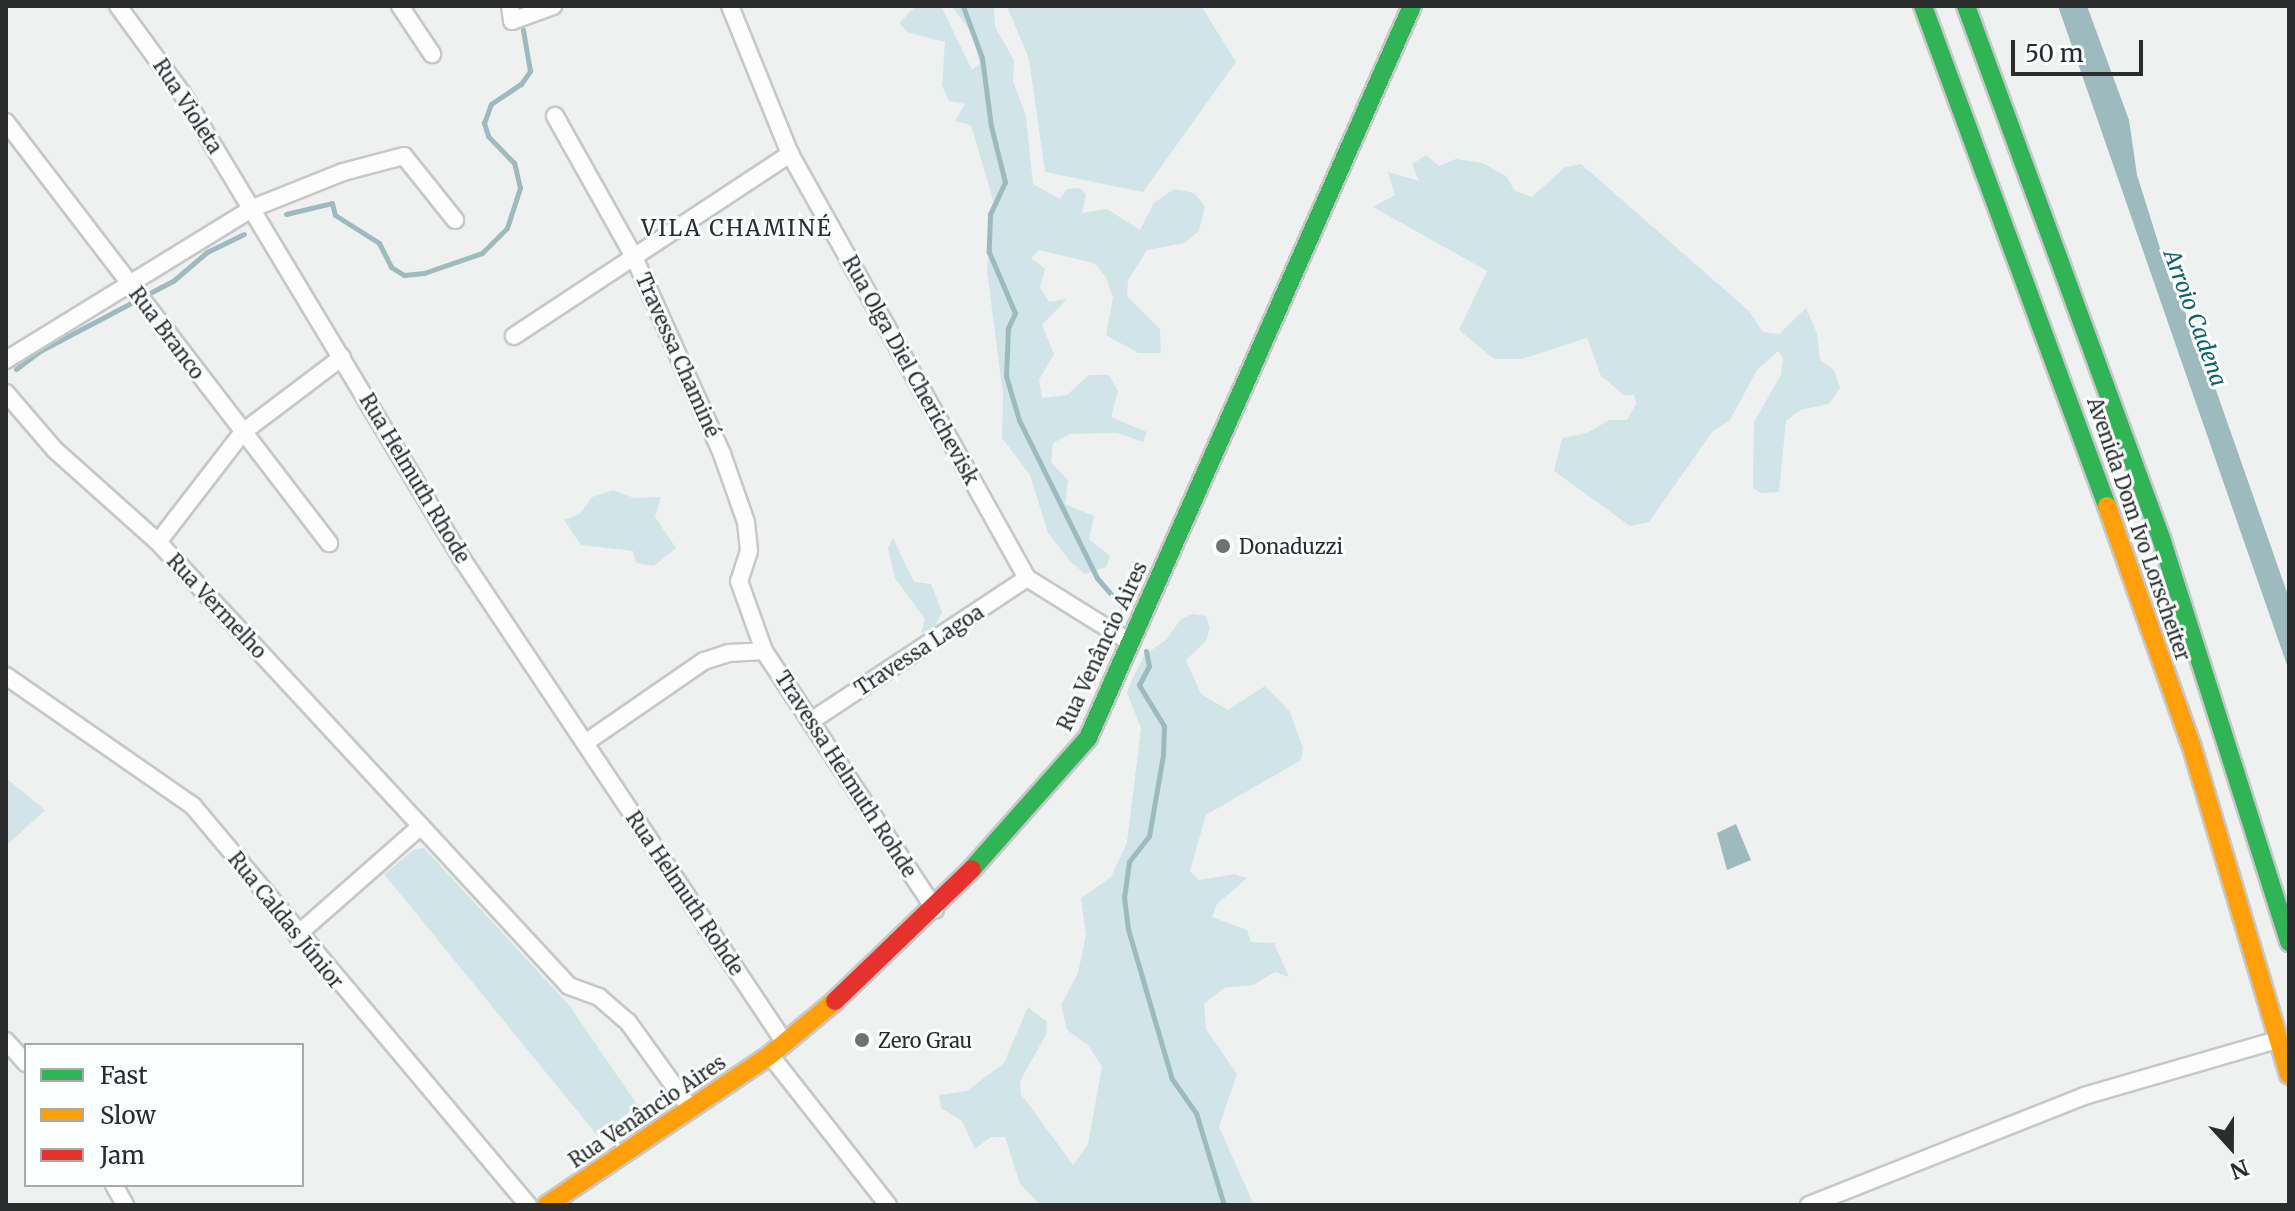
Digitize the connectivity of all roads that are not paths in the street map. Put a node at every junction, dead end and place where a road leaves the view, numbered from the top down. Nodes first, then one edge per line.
1 (118, 6) edge
2 (400, 6) edge
3 (553, 6) edge
4 (730, 6) edge
5 (1412, 6) edge
6 (1923, 6) edge
7 (1966, 6) edge
8 (511, 13) edge
9 (432, 54) dead end
10 (555, 116) dead end
11 (6, 122) edge
12 (790, 154) junction
13 (253, 208) junction
14 (455, 220) dead end
15 (634, 257) junction
16 (130, 284) junction
17 (514, 336) dead end
18 (342, 357) junction
19 (6, 360) edge
20 (6, 393) edge
21 (243, 432) junction
22 (158, 542) junction
23 (329, 543) dead end
24 (1027, 578) junction
25 (1130, 642) junction
26 (764, 651) junction
27 (6, 676) edge
28 (811, 721) junction
29 (585, 743) junction
30 (421, 826) junction
31 (935, 909) junction
32 (297, 935) junction
33 (2289, 942) edge
34 (2280, 1039) junction
35 (6, 1041) edge
36 (785, 1043) junction
37 (770, 1055) junction
38 (24, 1061) edge
39 (2289, 1075) edge
40 (690, 1108) junction
41 (115, 1187) edge
42 (1848, 1198) edge
43 (125, 1205) edge
44 (528, 1205) edge
45 (547, 1205) edge
46 (888, 1205) edge
47 (1809, 1205) edge

1 - 13 street, Rua Violeta
2 - 9 street
3 - 8 street
4 - 12 street, Rua Olga Diel Cherichevisk
5 - 25 main road, Rua Venâncio Aires
6 - 34 main road, Avenida Dom Ivo Lorscheiter
7 - 33 main road, Avenida Dom Ivo Lorscheiter
10 - 15 street, Travessa Chaminé
11 - 16 street, Rua Branco
12 - 15 street, Travessa Chaminé
12 - 24 street, Rua Olga Diel Cherichevisk
13 - 14 street
13 - 16 street
13 - 18 street, Rua Helmuth Rhode
15 - 17 street, Travessa Chaminé
15 - 26 street, Travessa Chaminé
16 - 19 street
16 - 21 street, Rua Branco
18 - 21 street
18 - 29 street, Rua Helmuth Rhode
20 - 22 street, Rua Vermelho
21 - 22 street
21 - 23 street, Rua Branco
22 - 30 street, Rua Vermelho
24 - 25 street, Rua Olga Diel Cherichevisk
24 - 28 street, Travessa Lagoa
25 - 31 main road, Rua Venâncio Aires
26 - 28 street, Travessa Helmuth Rohde
26 - 29 street, Travessa Helmuth Rohde
27 - 32 street, Rua Caldas Júnior
28 - 31 street, Travessa Helmuth Rohde
29 - 36 street, Rua Helmuth Rohde
30 - 32 street
30 - 40 street, Rua Vermelho
31 - 36 main road, Rua Venâncio Aires
32 - 44 street, Rua Caldas Júnior
34 - 39 main road, Avenida Dom Ivo Lorscheiter
34 - 42 street
35 - 38 street
36 - 37 main road, Rua Venâncio Aires
37 - 40 main road, Rua Venâncio Aires
37 - 46 street
40 - 45 main road, Rua Venâncio Aires
41 - 43 street
42 - 47 street

